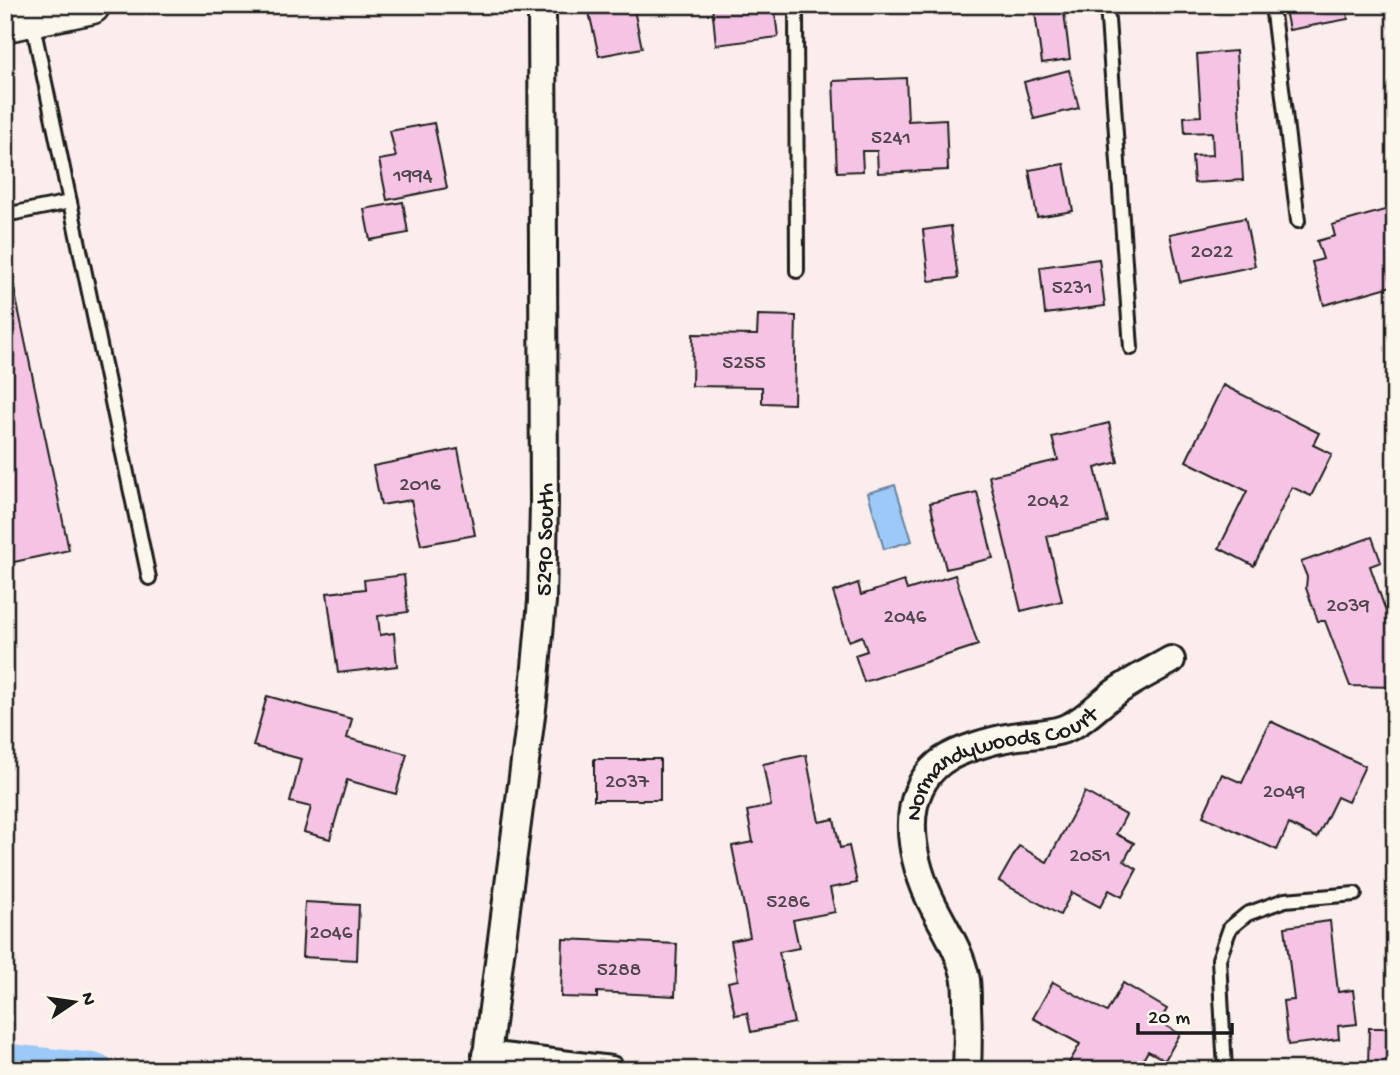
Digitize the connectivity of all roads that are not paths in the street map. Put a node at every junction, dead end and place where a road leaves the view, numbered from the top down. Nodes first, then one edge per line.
1 (91, 5) edge
2 (542, 5) edge
3 (796, 5) edge
4 (1107, 5) edge
5 (1272, 5) edge
6 (18, 20) edge
7 (70, 201) junction
8 (5, 215) edge
9 (1298, 221) dead end
10 (797, 271) dead end
11 (1131, 348) dead end
12 (149, 578) dead end
13 (1171, 660) dead end
14 (1355, 894) dead end
15 (485, 1062) edge
16 (611, 1070) edge
17 (967, 1070) edge
18 (1225, 1070) edge

1 - 6 main road
2 - 15 street, 5290 South
3 - 10 lane
4 - 11 lane
5 - 9 lane
6 - 7 lane
7 - 8 lane
7 - 12 lane
13 - 17 street, Normandywoods Court
14 - 18 lane
15 - 16 street

